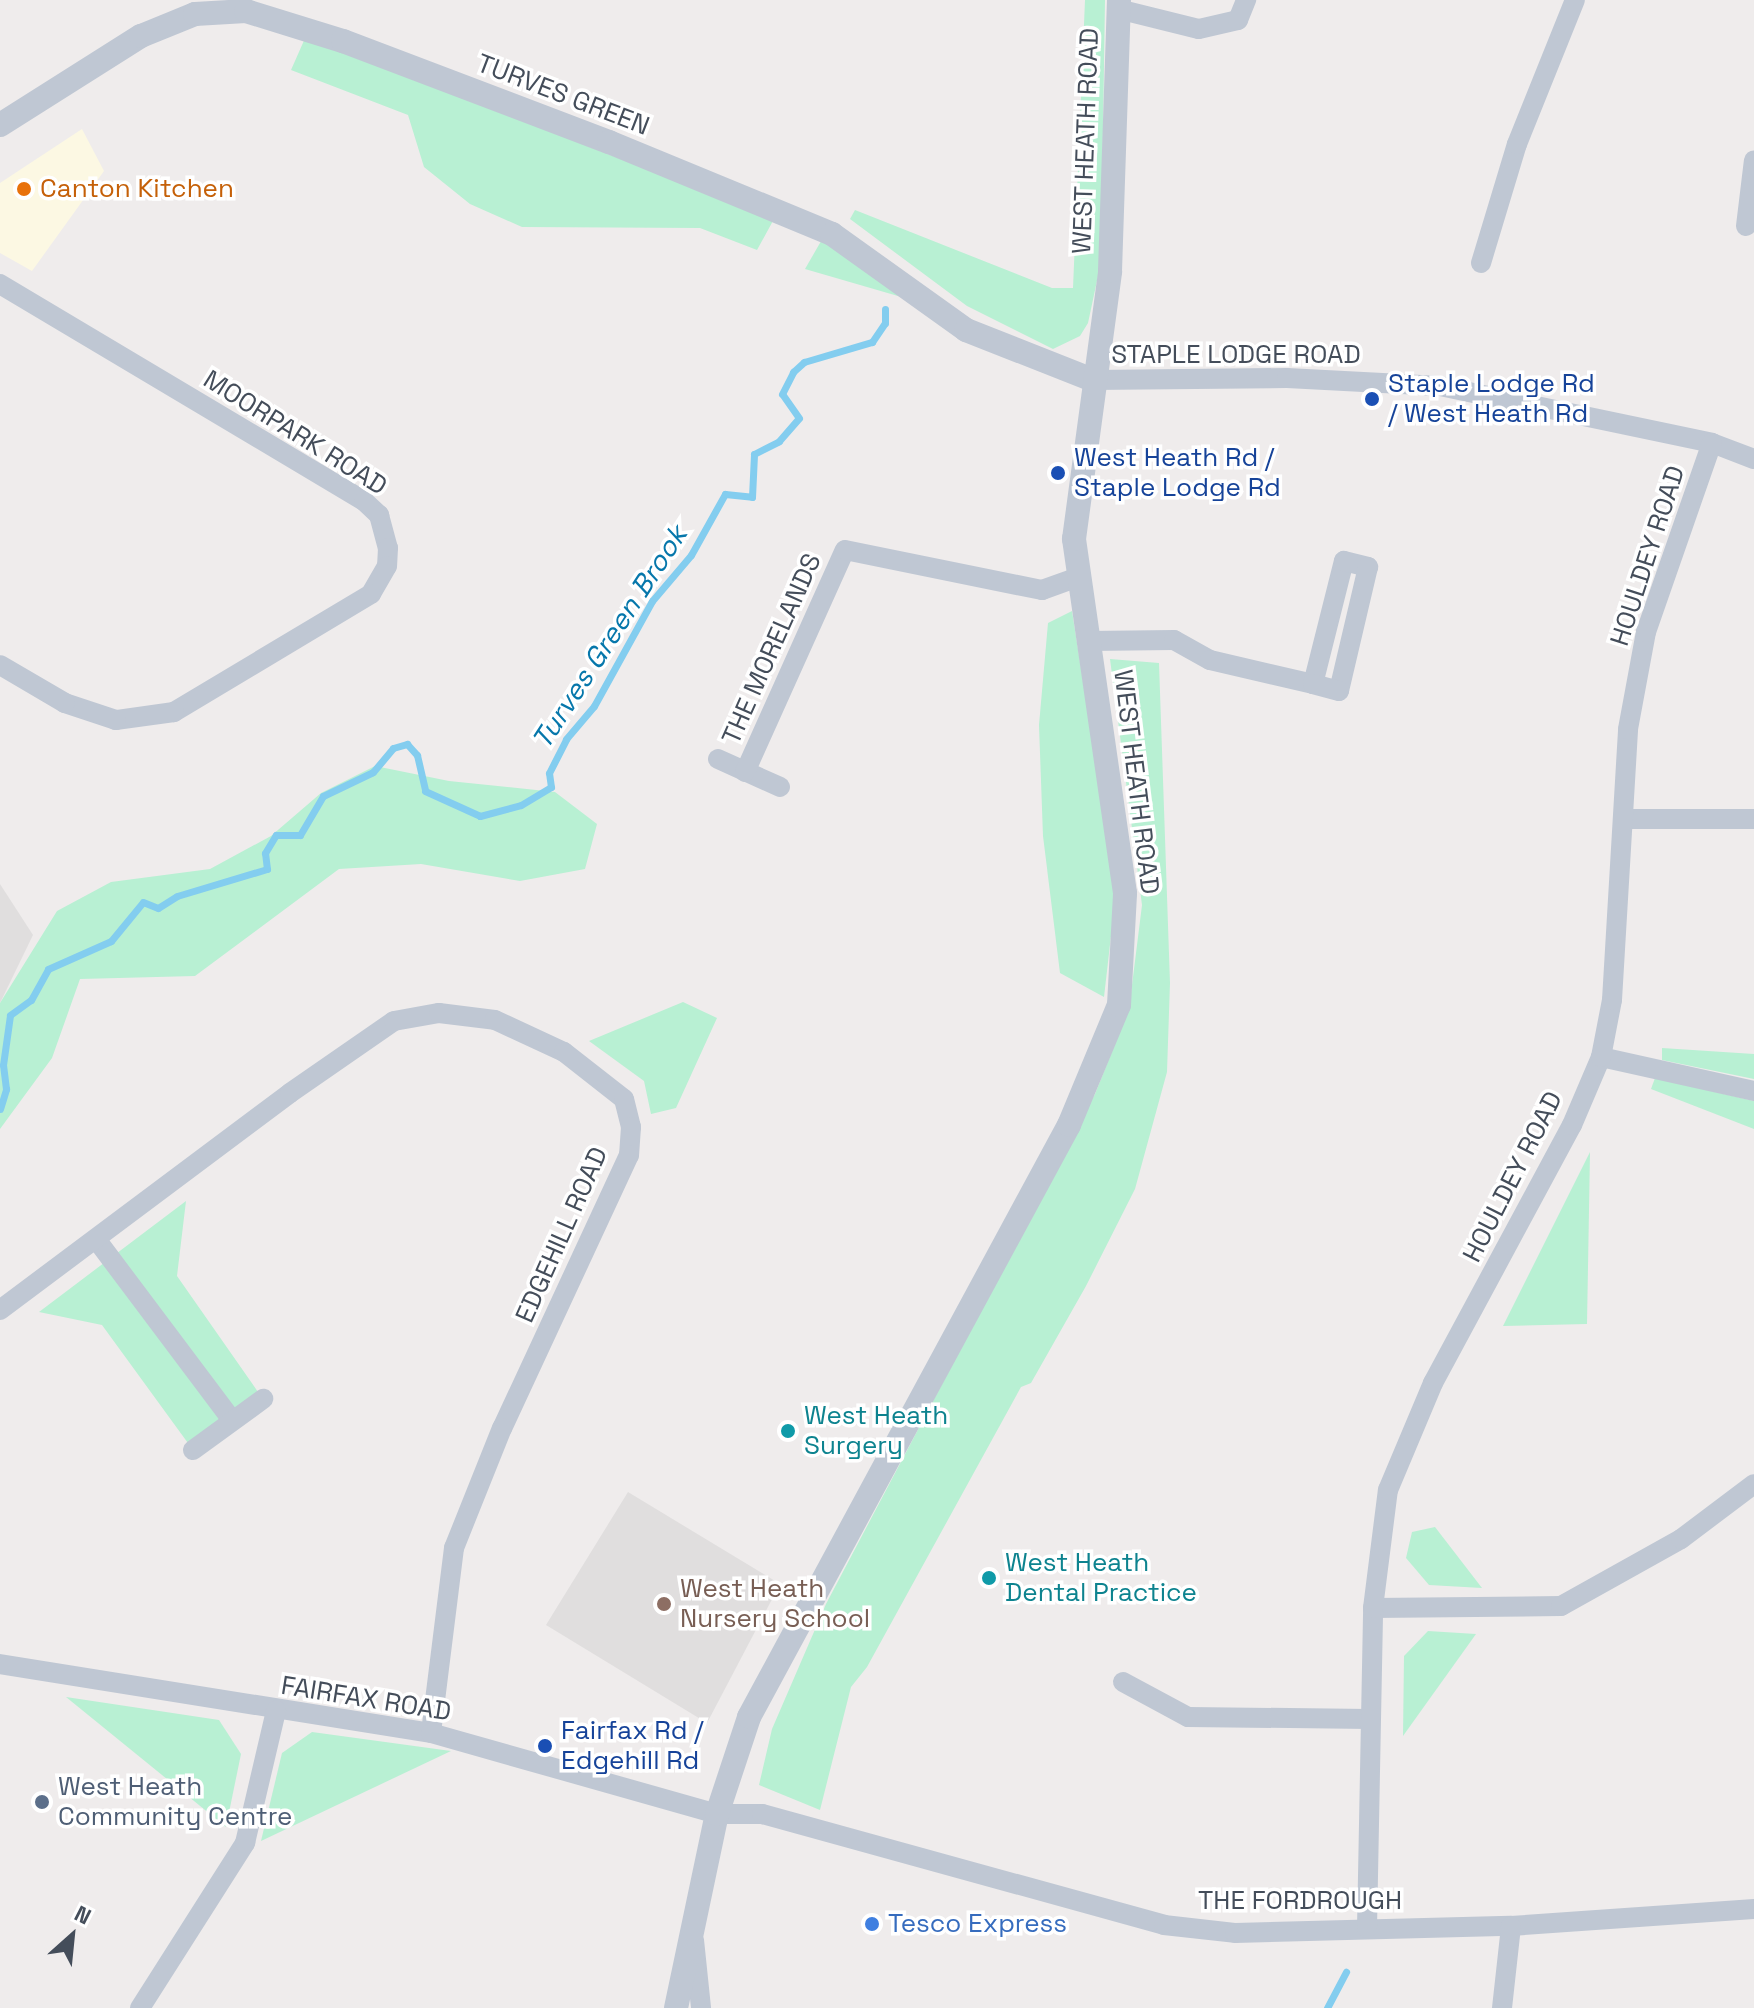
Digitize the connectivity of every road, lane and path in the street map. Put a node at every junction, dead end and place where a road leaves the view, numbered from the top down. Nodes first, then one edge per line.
1 (1246, 0) edge
2 (1575, 0) edge
3 (1118, 5) edge
4 (196, 7) edge
5 (0, 125) edge
6 (1754, 160) edge
7 (1754, 190) edge
8 (1746, 226) dead end
9 (1481, 263) dead end
10 (0, 284) edge
11 (1093, 380) junction
12 (1712, 443) junction
13 (1754, 459) edge
14 (1081, 576) junction
15 (1089, 641) junction
16 (0, 665) edge
17 (1313, 684) junction
18 (718, 759) dead end
19 (745, 772) junction
20 (780, 787) dead end
21 (1625, 819) junction
22 (1754, 819) edge
23 (1601, 1057) junction
24 (1754, 1091) edge
25 (96, 1239) junction
26 (0, 1310) edge
27 (263, 1399) dead end
28 (232, 1420) junction
29 (193, 1450) dead end
30 (1754, 1484) edge
31 (1373, 1608) junction
32 (0, 1664) edge
33 (1123, 1682) dead end
34 (276, 1711) junction
35 (1369, 1719) junction
36 (431, 1733) junction
37 (717, 1814) junction
38 (1754, 1909) edge
39 (1511, 1926) junction
40 (1367, 1928) junction
41 (694, 1940) junction
42 (140, 2008) edge
43 (676, 2008) edge
44 (701, 2008) edge
45 (1502, 2008) edge

1 - 3 street
2 - 9 street
3 - 11 street, WEST HEATH ROAD
4 - 5 street, TURVES GREEN
4 - 11 street, TURVES GREEN
6 - 7 street
7 - 8 street
10 - 16 street, MOORPARK ROAD
11 - 12 street, STAPLE LODGE ROAD
11 - 14 street, WEST HEATH ROAD
12 - 13 street, STAPLE LODGE ROAD
12 - 21 street, HOULDEY ROAD
14 - 15 street, WEST HEATH ROAD
14 - 19 street, THE MORELANDS
15 - 17 street
15 - 37 street, WEST HEATH ROAD
17 - 17 street
18 - 19 street, THE MORELANDS
19 - 20 street, THE MORELANDS
21 - 22 street
21 - 23 street, HOULDEY ROAD
23 - 24 street
23 - 31 street, HOULDEY ROAD
25 - 26 street, EDGEHILL ROAD
25 - 28 street
25 - 36 street, EDGEHILL ROAD
27 - 28 street
28 - 29 street
30 - 31 street
31 - 35 street, HOULDEY ROAD
32 - 34 street, FAIRFAX ROAD
33 - 35 street
34 - 36 street, FAIRFAX ROAD
34 - 42 street
35 - 40 street, HOULDEY ROAD
36 - 37 street, FAIRFAX ROAD
37 - 40 street, THE FORDROUGH
37 - 41 street, WEST HEATH ROAD
38 - 39 street, THE FORDROUGH
39 - 40 street, THE FORDROUGH
39 - 45 street
41 - 43 street, WEST HEATH ROAD
41 - 44 street

